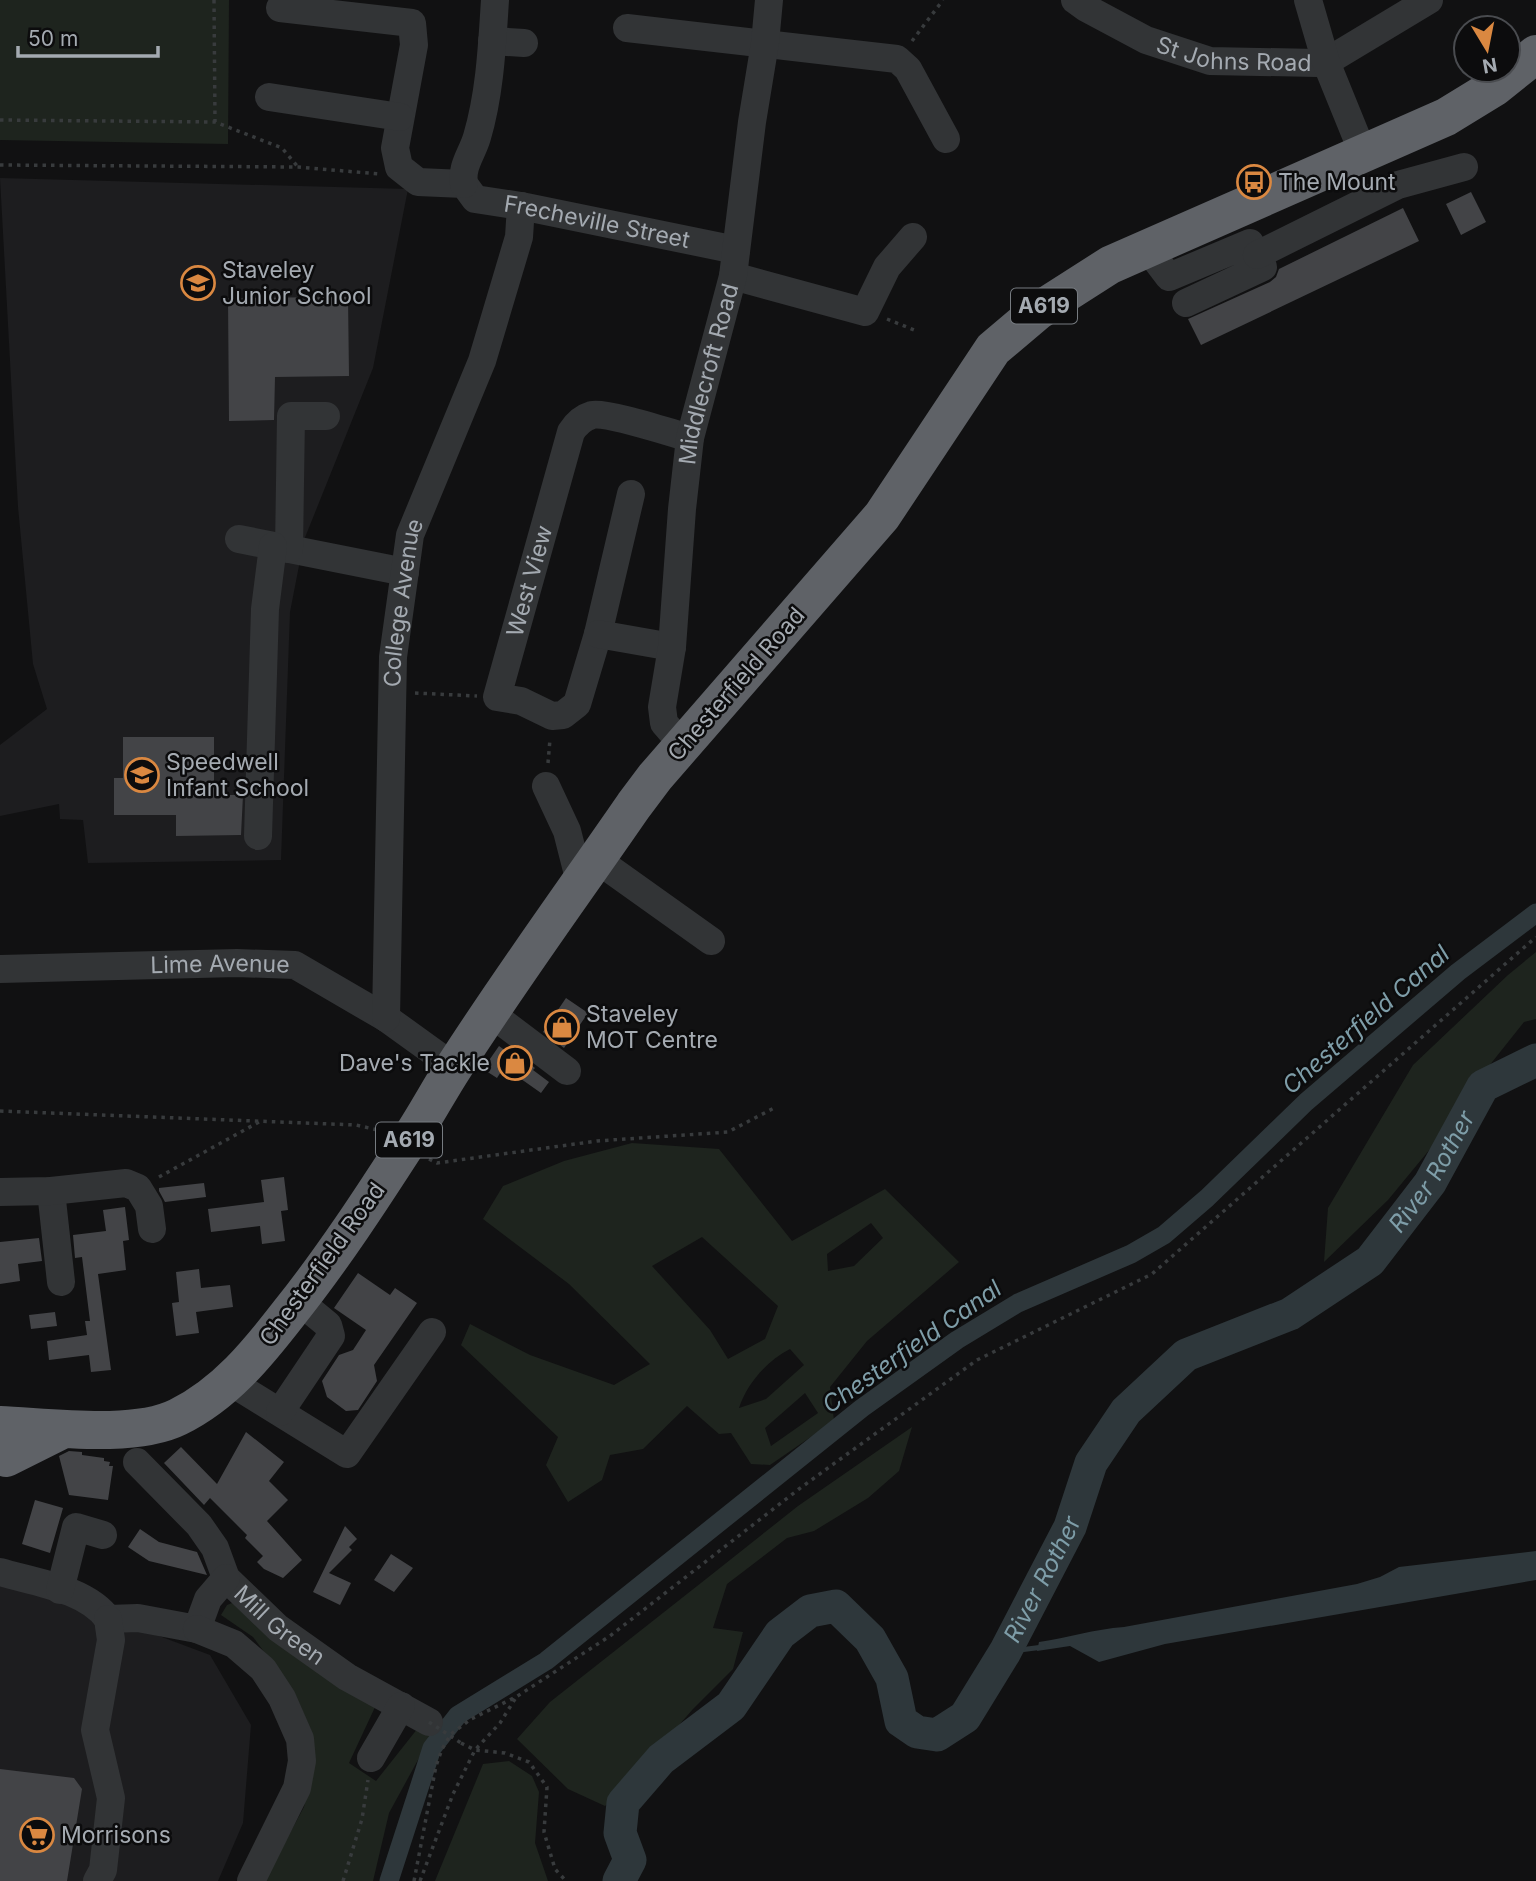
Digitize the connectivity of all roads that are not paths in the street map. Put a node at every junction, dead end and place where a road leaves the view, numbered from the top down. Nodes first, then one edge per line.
1 (769, 0) edge
2 (1076, 0) edge
3 (1308, 0) edge
4 (1430, 0) edge
5 (495, 2) edge
6 (280, 8) dead end
7 (413, 12) edge
8 (627, 27) dead end
9 (492, 41) junction
10 (524, 43) dead end
11 (765, 43) junction
12 (1536, 54) edge
13 (1326, 62) junction
14 (269, 97) dead end
15 (400, 117) junction
16 (946, 139) dead end
17 (1363, 153) junction
18 (1464, 167) dead end
19 (464, 184) junction
20 (521, 206) junction
21 (913, 237) dead end
22 (1147, 248) junction
23 (1256, 255) junction
24 (734, 263) junction
25 (1186, 303) dead end
26 (326, 416) dead end
27 (690, 438) junction
28 (631, 494) dead end
29 (239, 539) dead end
30 (281, 547) junction
31 (405, 572) junction
32 (598, 634) junction
33 (672, 647) junction
34 (683, 745) junction
35 (546, 786) road end
36 (258, 836) dead end
37 (588, 871) junction
38 (711, 941) dead end
39 (0, 968) edge
40 (493, 1015) dead end
41 (386, 1018) junction
42 (454, 1067) junction
43 (567, 1070) dead end
44 (51, 1191) junction
45 (0, 1192) edge
46 (152, 1228) dead end
47 (61, 1282) dead end
48 (299, 1301) junction
49 (432, 1332) dead end
50 (229, 1381) junction
51 (280, 1412) junction
52 (1, 1443) edge
53 (137, 1462) dead end
54 (103, 1535) dead end
55 (0, 1572) edge
56 (226, 1578) junction
57 (60, 1590) junction
58 (108, 1619) junction
59 (197, 1629) junction
60 (401, 1706) junction
61 (429, 1722) road end
62 (371, 1758) road end
63 (97, 1881) edge
64 (251, 1881) edge

1 - 11 street, Middlecroft Road
2 - 13 street, St Johns Road
3 - 13 street
4 - 13 street, St Johns Road
5 - 9 street
6 - 7 street
7 - 15 street
8 - 11 street
9 - 10 street
9 - 19 street
11 - 16 street
11 - 24 street, Middlecroft Road
12 - 17 highway, Chesterfield Road / A619
13 - 17 street
14 - 15 street
15 - 19 street
17 - 22 highway, Chesterfield Road / A619
18 - 23 street
19 - 20 street, Frecheville Street
20 - 24 street, Frecheville Street
20 - 31 street, College Avenue
21 - 24 street, Frecheville Street
22 - 23 street
22 - 34 highway, Chesterfield Road / A619
23 - 25 street
24 - 27 street, Middlecroft Road
26 - 30 street
27 - 32 street, West View
27 - 33 street, Middlecroft Road
28 - 32 street
29 - 30 street
30 - 31 street
30 - 36 street
31 - 41 street, College Avenue
32 - 33 street
33 - 34 street, Middlecroft Road
34 - 37 highway, Chesterfield Road / A619
35 - 37 street
37 - 38 street
37 - 42 highway, Chesterfield Road / A619
39 - 41 street, Lime Avenue
40 - 43 street
41 - 42 street, Lime Avenue
42 - 48 highway, Chesterfield Road / A619
44 - 45 street
44 - 46 street
44 - 47 street
48 - 50 highway, Chesterfield Road / A619
48 - 51 street
49 - 51 street
50 - 51 street
50 - 52 highway, Chesterfield Road / A619
53 - 56 street, Mill Green
54 - 57 street
55 - 57 street
56 - 59 street
56 - 60 street, Mill Green
57 - 58 street
58 - 59 street
58 - 63 street
59 - 64 street
60 - 61 street, Mill Green
60 - 62 street

